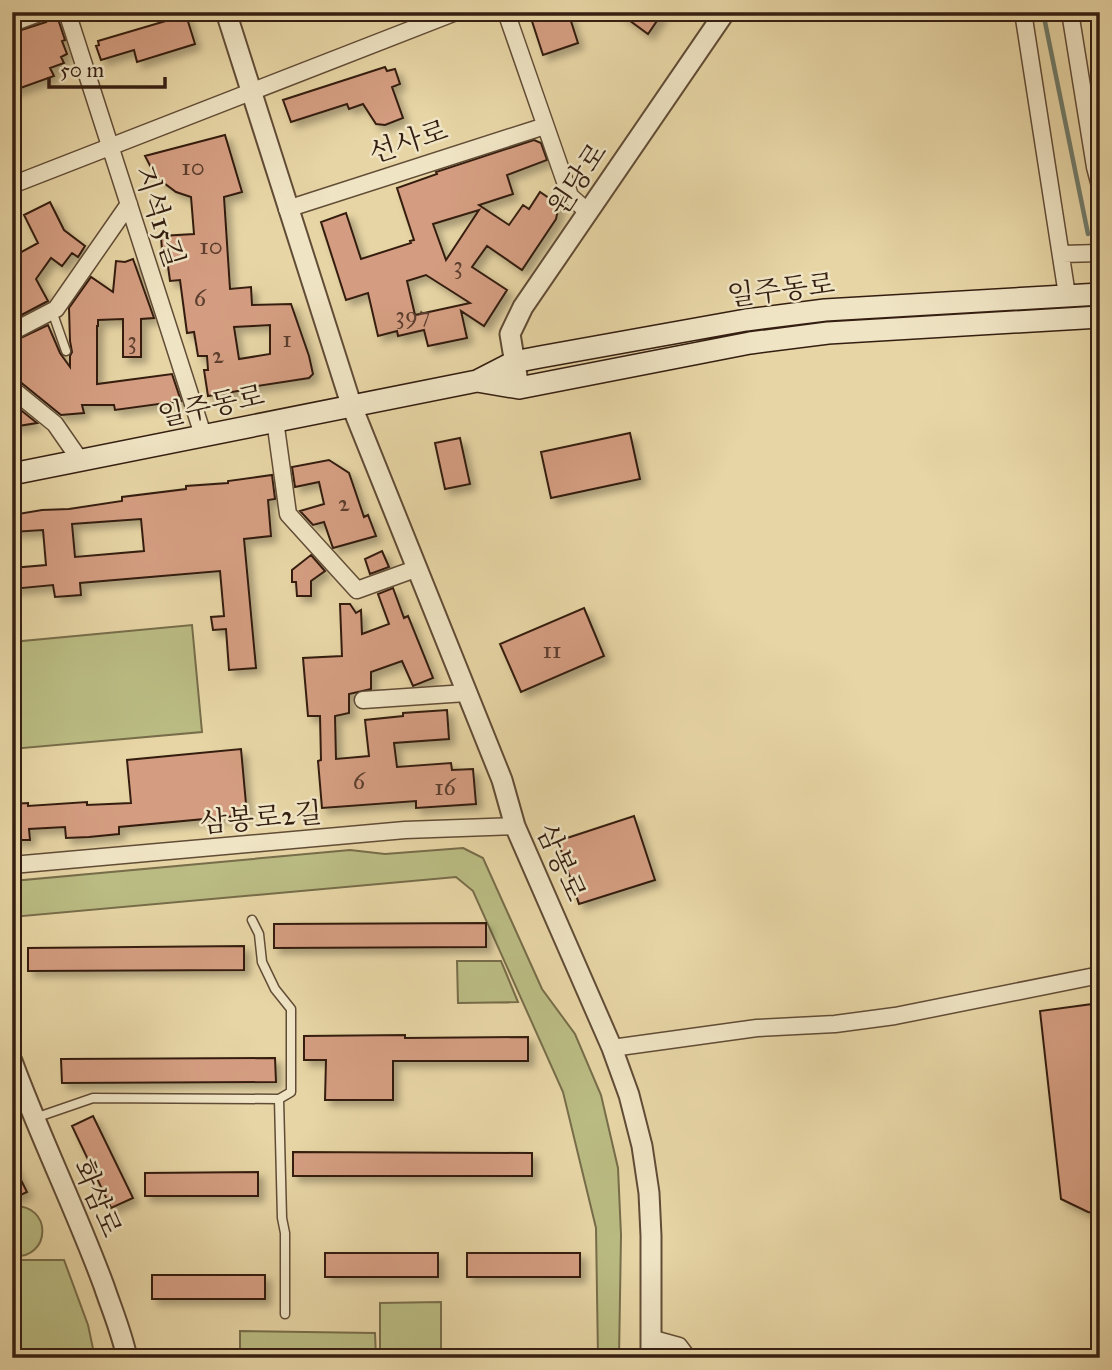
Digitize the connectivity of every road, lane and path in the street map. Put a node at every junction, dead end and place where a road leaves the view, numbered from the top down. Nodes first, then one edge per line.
1 (42, 12) edge
2 (68, 12) edge
3 (226, 12) edge
4 (456, 12) edge
5 (506, 12) edge
6 (725, 12) edge
7 (1023, 12) edge
8 (1070, 12) edge
9 (12, 23) edge
10 (250, 93) junction
11 (545, 126) junction
12 (111, 148) junction
13 (12, 185) edge
14 (1100, 186) edge
15 (129, 204) junction
16 (287, 209) junction
17 (588, 212) junction
18 (1100, 253) edge
19 (1062, 254) junction
20 (1100, 294) edge
21 (1067, 295) junction
22 (52, 311) junction
23 (1100, 317) edge
24 (12, 332) edge
25 (66, 351) dead end
26 (514, 362) junction
27 (477, 380) junction
28 (519, 388) junction
29 (12, 389) edge
30 (351, 404) junction
31 (275, 420) junction
32 (203, 435) junction
33 (80, 460) junction
34 (12, 474) edge
35 (418, 568) junction
36 (466, 692) junction
37 (363, 700) dead end
38 (515, 826) junction
39 (12, 865) edge
40 (252, 920) dead end
41 (1100, 975) edge
42 (612, 1048) junction
43 (12, 1061) edge
44 (279, 1099) junction
45 (25, 1108) edge
46 (285, 1314) dead end
47 (650, 1348) edge
48 (127, 1358) edge
49 (688, 1358) edge

1 - 9 street
2 - 12 street, 지석15길
3 - 10 street
4 - 10 street
5 - 11 street
6 - 17 street, 원당로
7 - 19 street
8 - 14 street
10 - 12 street
10 - 16 street
11 - 16 street, 선사로
11 - 17 street
12 - 13 street
12 - 15 street, 지석15길
15 - 22 street
15 - 32 street, 지석15길
16 - 30 street
17 - 26 street, 원당로
18 - 19 street
19 - 21 street
20 - 21 main road, 일주동로
21 - 26 main road, 일주동로
22 - 24 street
22 - 25 lane
23 - 28 main road, 일주동로
26 - 27 main road, 일주동로
26 - 28 street, 원당로
27 - 28 main road, 일주동로
27 - 30 main road, 일주동로
29 - 33 street
30 - 31 main road, 일주동로
30 - 35 street, 삼봉로
31 - 32 main road, 일주동로
31 - 35 street
32 - 33 main road, 일주동로
33 - 34 main road, 일주동로
35 - 36 street, 삼봉로
36 - 37 street
36 - 38 street, 삼봉로
38 - 39 street, 삼봉로2길
38 - 42 street, 삼봉로
40 - 44 lane
41 - 42 street
42 - 47 street, 삼봉로
43 - 45 street, 화삼로
44 - 45 lane
44 - 46 lane
45 - 48 street, 화삼로
47 - 49 street

